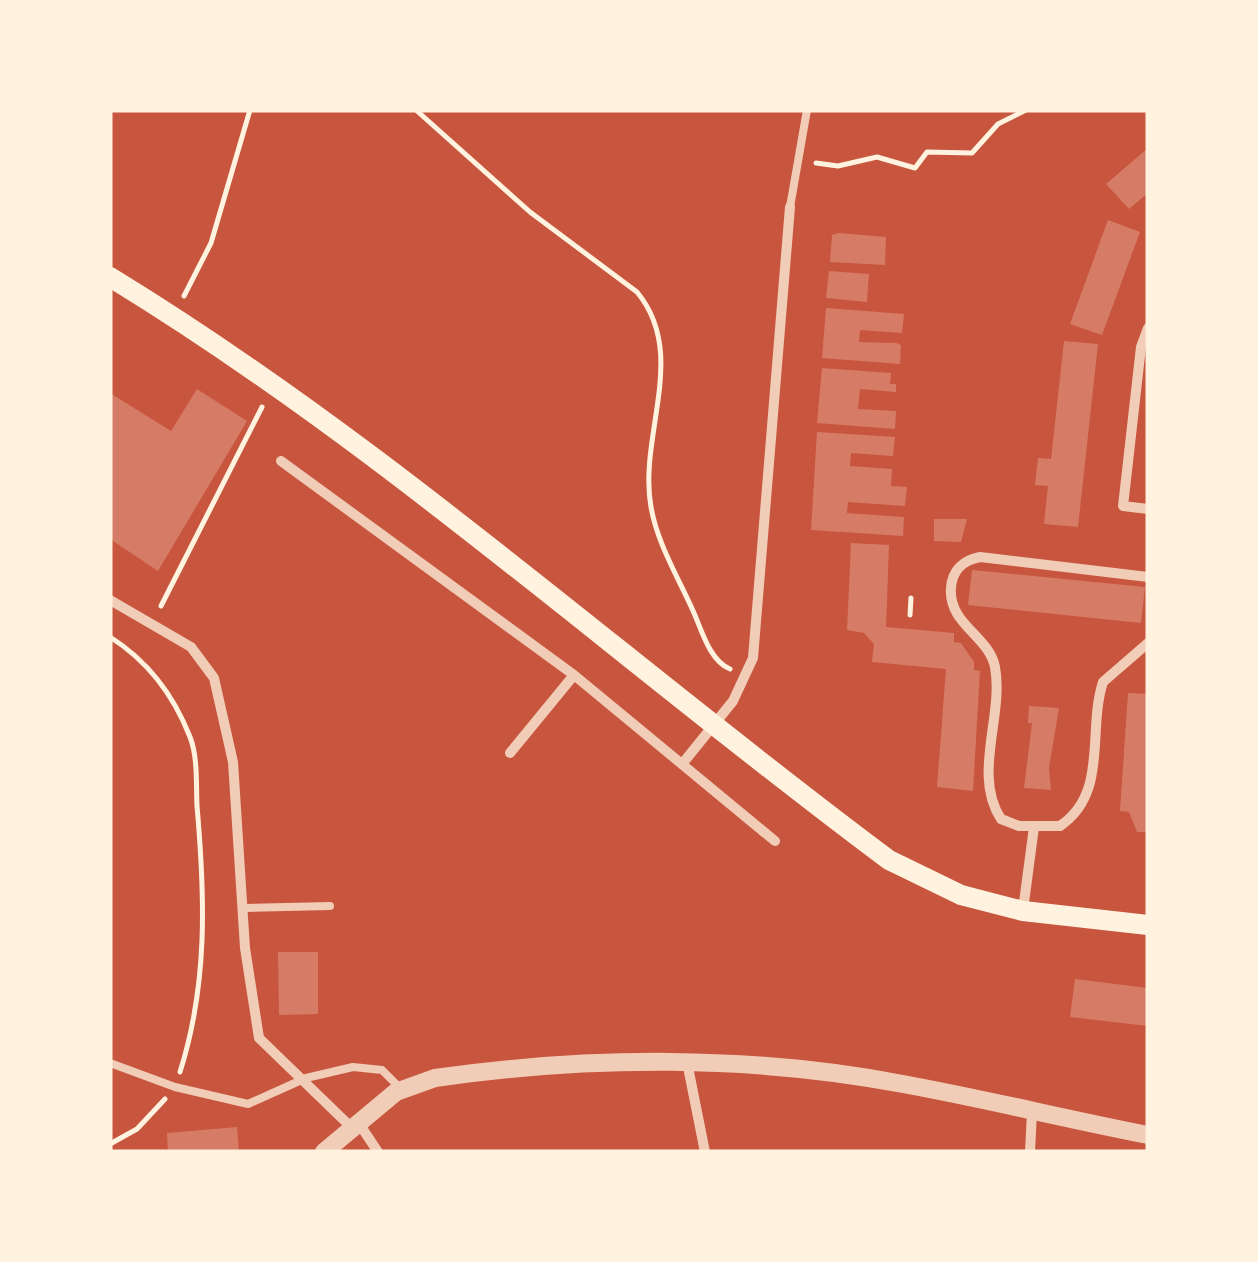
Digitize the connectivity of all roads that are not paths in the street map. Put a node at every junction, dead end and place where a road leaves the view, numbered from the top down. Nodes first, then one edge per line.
1 (807, 110) edge
2 (790, 207) joint
3 (110, 277) edge
4 (1148, 328) edge
5 (281, 462) dead end
6 (1148, 509) edge
7 (1148, 577) edge
8 (110, 600) edge
9 (1148, 643) edge
10 (574, 675) junction
11 (716, 724) junction
12 (510, 753) dead end
13 (683, 763) junction
14 (1034, 827) junction
15 (775, 841) dead end
16 (330, 906) dead end
17 (242, 908) junction
18 (1023, 911) junction
19 (1148, 925) edge
20 (687, 1062) junction
21 (110, 1063) edge
22 (306, 1078) junction
23 (402, 1090) junction
24 (1032, 1112) junction
25 (355, 1125) junction
26 (1148, 1134) edge
27 (324, 1152) edge
28 (378, 1152) edge
29 (705, 1152) edge
30 (1030, 1152) edge

1 - 2 lane
2 - 11 street
3 - 11 main road
4 - 6 street
5 - 10 street
7 - 14 street
8 - 17 street
9 - 14 street
10 - 12 street
10 - 13 street
11 - 13 street
11 - 18 main road
13 - 15 street
14 - 18 street
16 - 17 lane
17 - 22 street
18 - 19 main road
20 - 23 street
20 - 24 street
20 - 29 street
21 - 22 lane
22 - 23 lane
22 - 25 street
23 - 25 street
24 - 26 street
24 - 30 street
25 - 27 street
25 - 28 street

